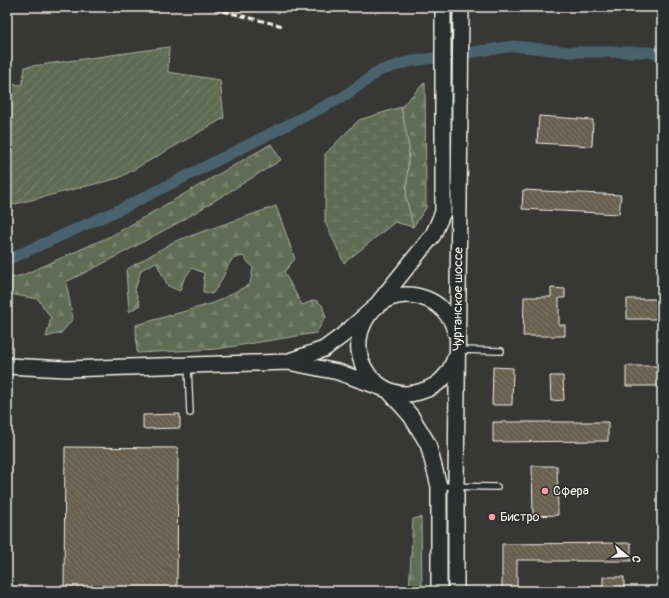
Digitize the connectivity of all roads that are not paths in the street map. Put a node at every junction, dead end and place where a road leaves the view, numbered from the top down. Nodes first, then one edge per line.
1 (443, 7) edge
2 (461, 7) edge
3 (375, 307) junction
4 (457, 347) junction
5 (501, 351) dead end
6 (288, 362) junction
7 (7, 366) edge
8 (188, 366) junction
9 (388, 390) junction
10 (190, 413) dead end
11 (439, 486) junction
12 (456, 486) junction
13 (496, 487) dead end
14 (439, 591) edge
15 (456, 591) edge

1 - 3 street
2 - 4 street, Чуртанское шоссе
3 - 4 street
3 - 6 street
3 - 9 street
4 - 5 lane
4 - 9 street
4 - 12 street, Чуртанское шоссе
6 - 8 street
6 - 9 street
7 - 8 street
8 - 10 lane
9 - 11 street
11 - 12 lane
11 - 14 street
12 - 13 lane
12 - 15 street, Чуртанское шоссе

